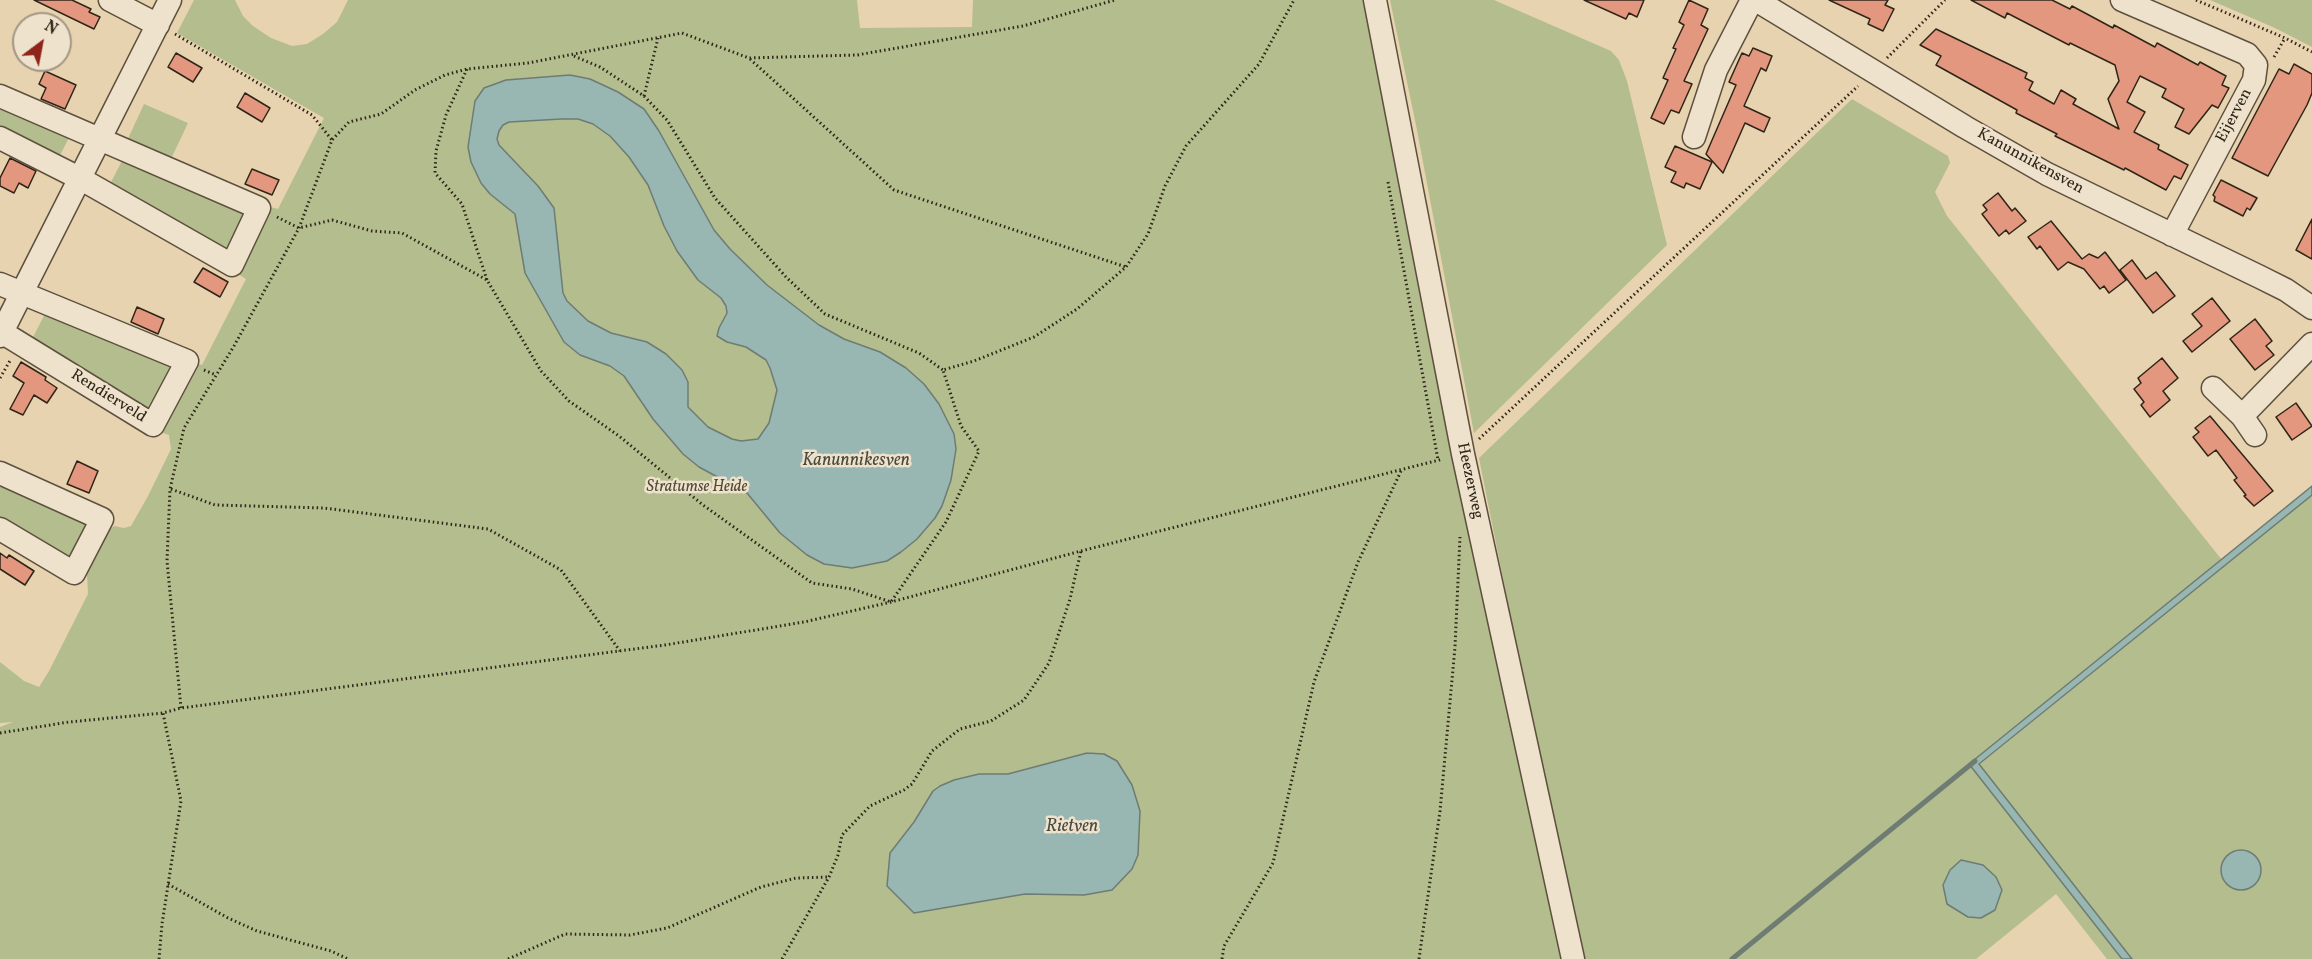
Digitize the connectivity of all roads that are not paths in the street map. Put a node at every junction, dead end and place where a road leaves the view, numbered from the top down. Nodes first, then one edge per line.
1 (110, 0) edge
2 (170, 0) edge
3 (1375, 0) edge
4 (1754, 0) edge
5 (2122, 0) edge
6 (158, 25) junction
7 (0, 96) edge
8 (1694, 137) dead end
9 (0, 138) edge
10 (100, 139) junction
11 (81, 179) junction
12 (2172, 235) junction
13 (0, 284) edge
14 (21, 294) junction
15 (2312, 308) edge
16 (1, 333) edge
17 (2312, 344) edge
18 (2212, 388) dead end
19 (2242, 416) junction
20 (2255, 435) dead end
21 (0, 473) edge
22 (0, 529) edge
23 (1573, 959) edge

1 - 6 street
2 - 6 street, Rendierveld
3 - 23 street, Heezerweg
4 - 8 street, Kanunnikensven
4 - 12 street, Kanunnikensven
5 - 12 street, Eijerven
6 - 10 street, Rendierveld
7 - 10 street
9 - 11 street
10 - 11 street, Rendierveld
10 - 11 street
11 - 14 street, Rendierveld
12 - 15 street, Kanunnikensven
13 - 14 street, Rendierveld
14 - 16 street, Rendierveld
14 - 16 street, Rendierveld
17 - 19 street
18 - 19 street
19 - 20 street
21 - 22 street

